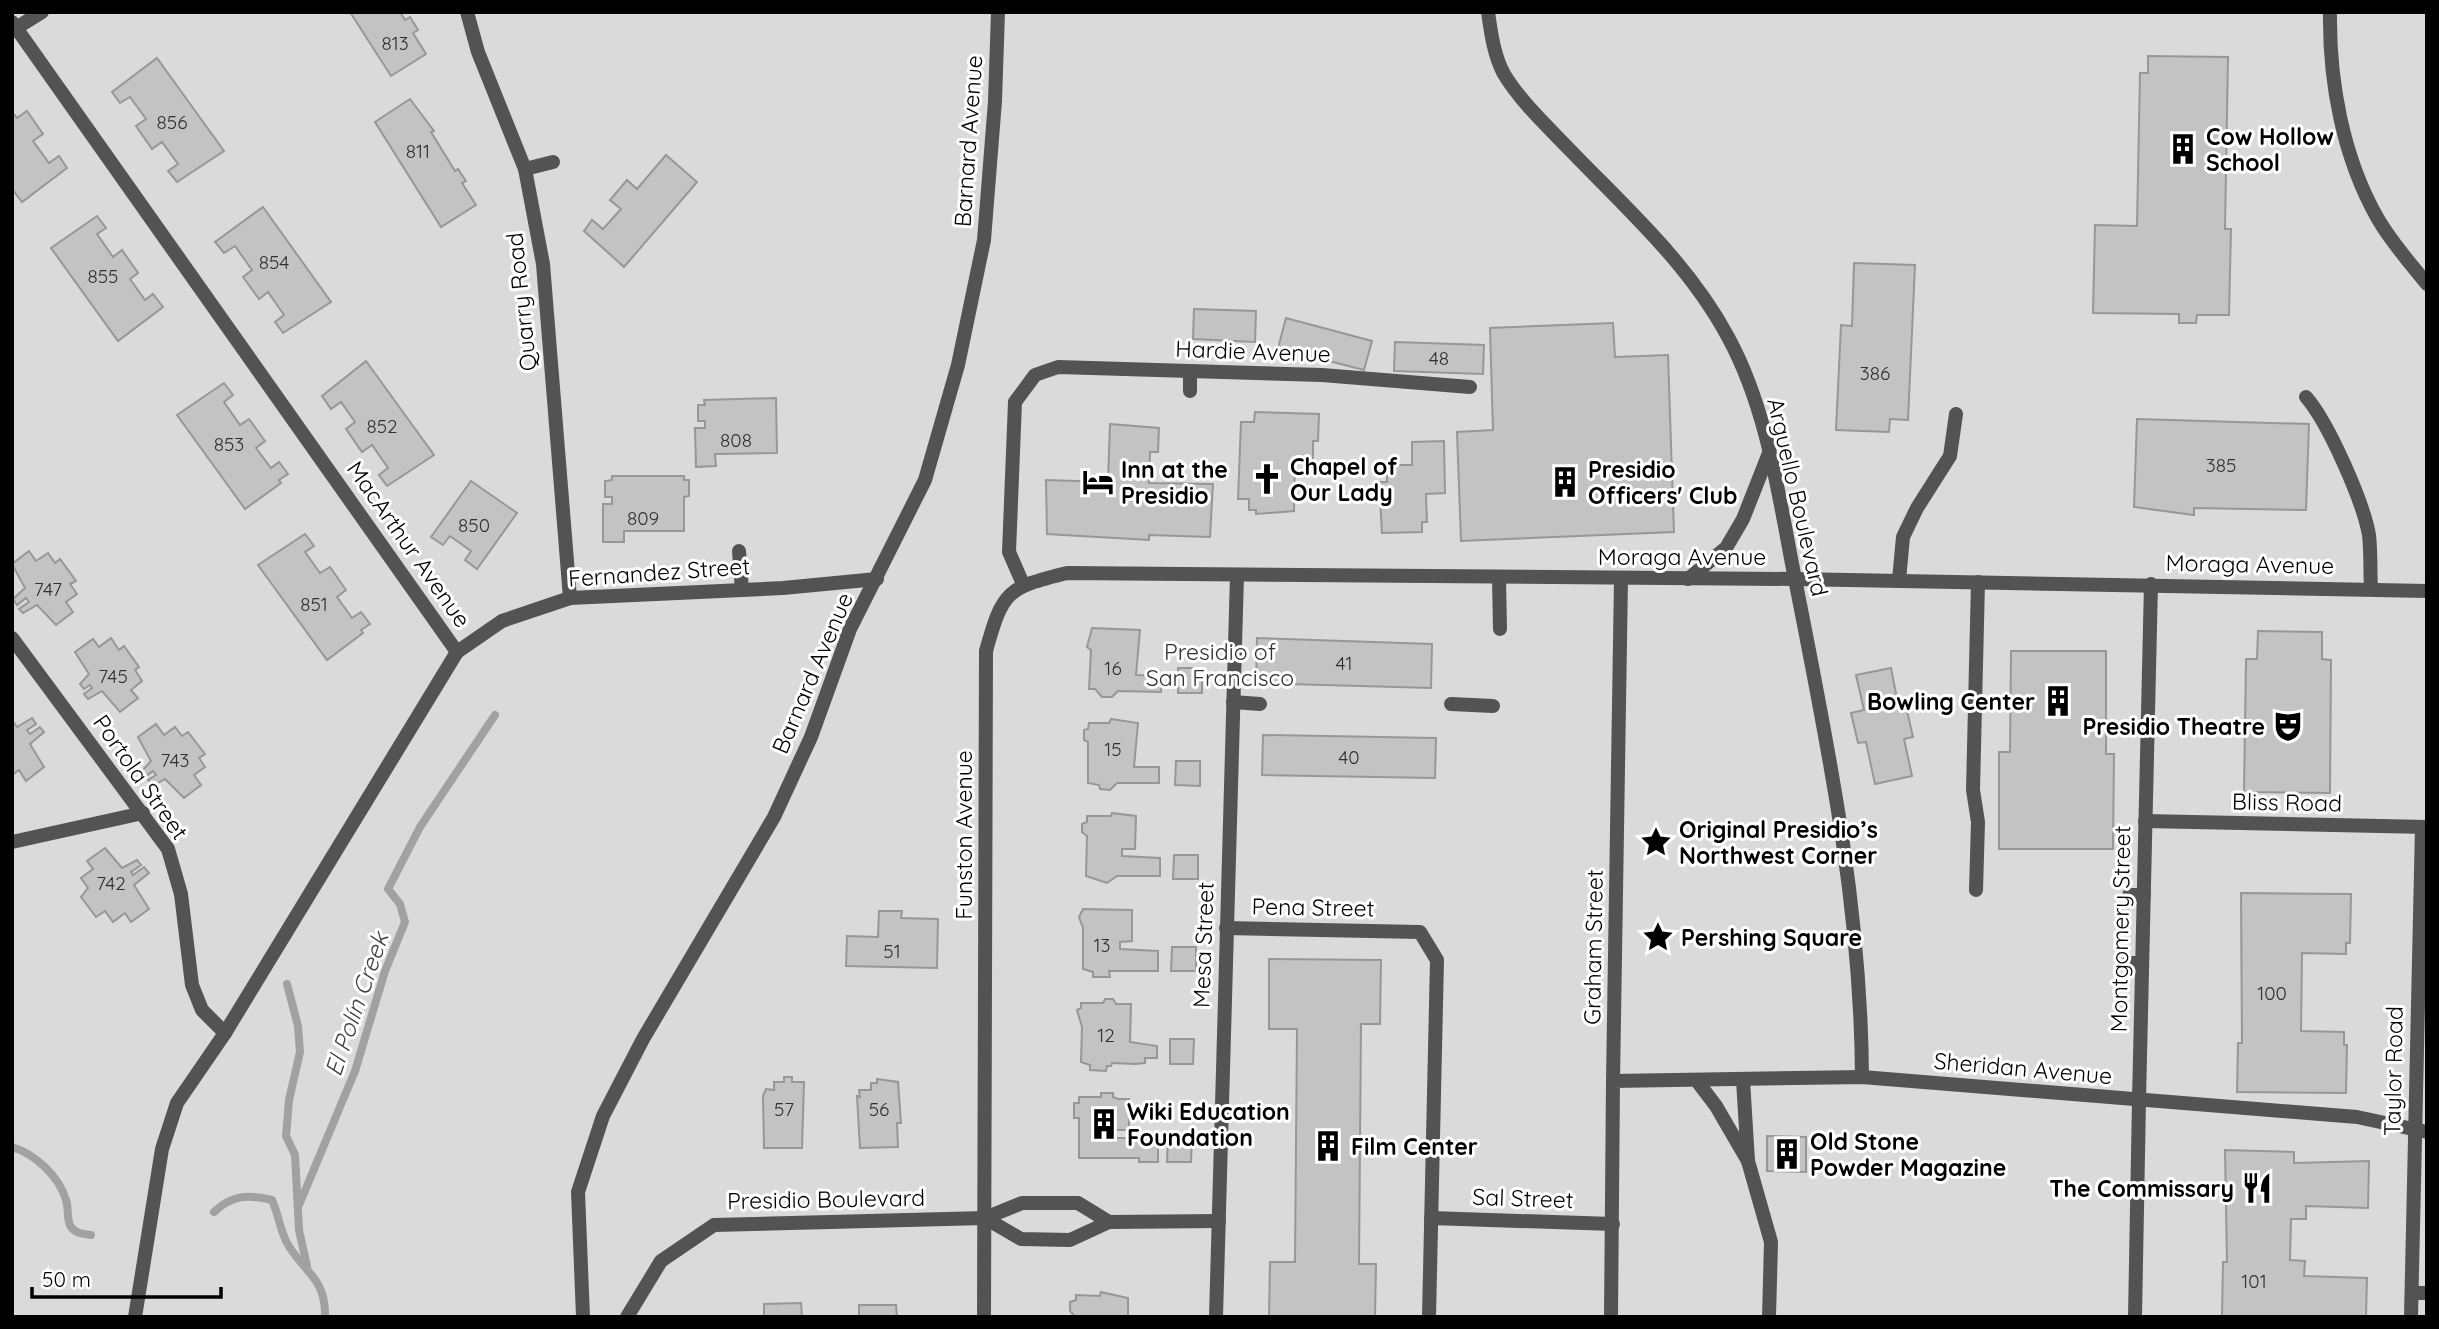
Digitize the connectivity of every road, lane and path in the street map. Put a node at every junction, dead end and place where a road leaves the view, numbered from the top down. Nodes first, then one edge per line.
1 (42, 12) edge
2 (467, 12) edge
3 (998, 12) edge
4 (1488, 12) edge
5 (2330, 12) edge
6 (14, 25) edge
7 (553, 162) dead end
8 (525, 169) junction
9 (2427, 284) edge
10 (1190, 371) junction
11 (1470, 387) dead end
12 (1190, 391) dead end
13 (2305, 397) dead end
14 (1956, 414) dead end
15 (1769, 451) junction
16 (739, 551) dead end
17 (1237, 575) junction
18 (1499, 578) junction
19 (877, 579) junction
20 (1621, 579) junction
21 (1688, 579) junction
22 (1794, 579) junction
23 (1899, 580) junction
24 (1978, 582) junction
25 (1023, 584) junction
26 (2151, 584) junction
27 (2371, 589) junction
28 (742, 590) junction
29 (2427, 591) edge
30 (570, 598) junction
31 (1500, 629) dead end
32 (12, 638) edge
33 (457, 652) junction
34 (1233, 702) junction
35 (1259, 704) dead end
36 (1451, 705) dead end
37 (1493, 706) dead end
38 (143, 813) junction
39 (2146, 821) junction
40 (2425, 827) edge
41 (12, 842) edge
42 (1976, 890) dead end
43 (1226, 928) junction
44 (225, 1032) junction
45 (1862, 1077) junction
46 (1743, 1080) junction
47 (1613, 1081) junction
48 (1697, 1081) junction
49 (2139, 1100) junction
50 (2421, 1130) edge
51 (1748, 1161) junction
52 (985, 1218) junction
53 (1432, 1218) junction
54 (1219, 1221) junction
55 (1109, 1222) junction
56 (1613, 1224) junction
57 (2412, 1293) junction
58 (2427, 1293) edge
59 (135, 1317) edge
60 (583, 1317) edge
61 (627, 1317) edge
62 (984, 1317) edge
63 (1216, 1317) edge
64 (1429, 1317) edge
65 (1611, 1317) edge
66 (1769, 1317) edge
67 (2135, 1317) edge
68 (2411, 1317) edge

1 - 6 street
2 - 8 street, Quarry Road
3 - 19 street, Barnard Avenue
4 - 15 street, Arguello Boulevard
5 - 9 street
6 - 33 street, MacArthur Avenue
7 - 8 street
8 - 30 street, Quarry Road
10 - 11 street, Hardie Avenue
10 - 12 street
10 - 25 street, Hardie Avenue
13 - 27 street
14 - 23 street
15 - 21 street
15 - 22 street, Arguello Boulevard
16 - 28 street
17 - 18 street, Moraga Avenue
17 - 25 street, Moraga Avenue
17 - 34 street, Mesa Street
18 - 20 street, Moraga Avenue
18 - 31 street
19 - 28 street, Fernandez Street
19 - 60 street, Barnard Avenue
20 - 21 street, Moraga Avenue
20 - 47 street, Graham Street
21 - 22 street, Moraga Avenue
22 - 23 street, Moraga Avenue
22 - 45 street, Arguello Boulevard
23 - 24 street, Moraga Avenue
24 - 26 street, Moraga Avenue
24 - 42 street
25 - 52 street, Funston Avenue
26 - 27 street, Moraga Avenue
26 - 39 street, Montgomery Street
27 - 29 street, Moraga Avenue
28 - 30 street, Fernandez Street
30 - 33 street, Fernandez Street
32 - 38 street, Portola Street
33 - 44 street, MacArthur Avenue
34 - 35 street
34 - 43 street, Mesa Street
36 - 37 street
38 - 41 street
38 - 44 street, Portola Street
39 - 40 street, Bliss Road
39 - 49 street, Montgomery Street
40 - 50 street, Taylor Road
43 - 53 street, Pena Street
43 - 54 street, Mesa Street
44 - 59 street, MacArthur Avenue
45 - 46 street, Sheridan Avenue
45 - 49 street, Sheridan Avenue
46 - 48 street, Sheridan Avenue
46 - 51 street
47 - 48 street, Sheridan Avenue
47 - 56 street, Graham Street
48 - 51 street
49 - 50 street, Sheridan Avenue
49 - 67 street, Montgomery Street
50 - 57 street, Taylor Road
51 - 66 street
52 - 55 street, Presidio Boulevard
52 - 55 street
52 - 61 street, Presidio Boulevard
52 - 62 street, Funston Avenue
53 - 56 street, Sal Street
53 - 64 street
54 - 55 street
54 - 63 street, Mesa Street
56 - 65 street, Graham Street
57 - 58 street
57 - 68 street, Taylor Road

